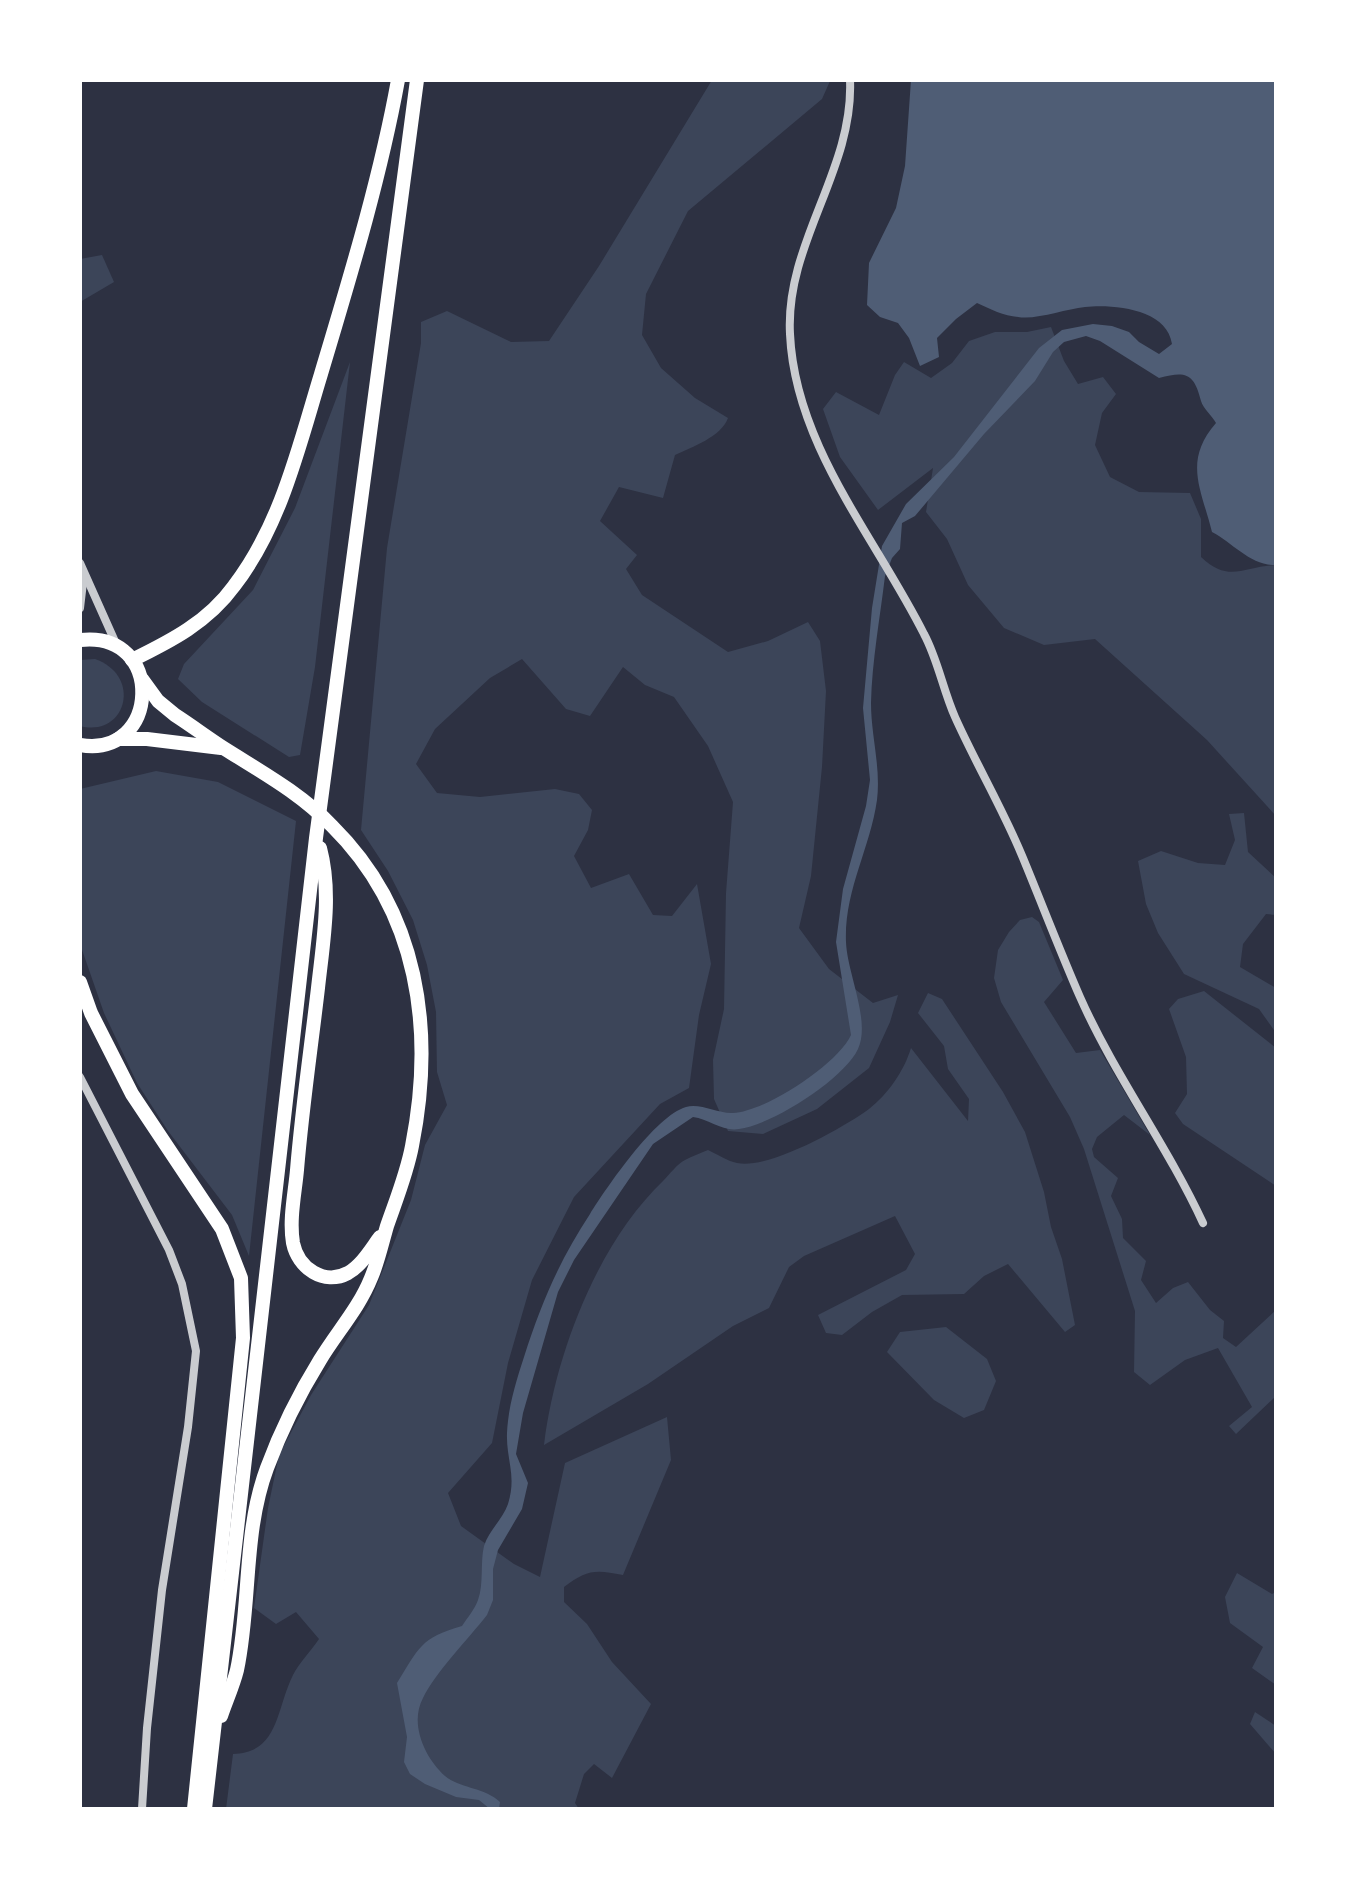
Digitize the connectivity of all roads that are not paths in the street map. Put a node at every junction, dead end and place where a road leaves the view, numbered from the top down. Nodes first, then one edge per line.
1 (398, 80) edge
2 (417, 80) edge
3 (850, 80) edge
4 (80, 563) edge
5 (84, 573) junction
6 (80, 608) edge
7 (80, 640) edge
8 (118, 647) junction
9 (132, 660) junction
10 (142, 679) junction
11 (118, 739) junction
12 (80, 745) edge
13 (224, 749) junction
14 (316, 838) junction
15 (80, 982) edge
16 (80, 1077) edge
17 (1203, 1223) dead end
18 (387, 1226) junction
19 (213, 1739) junction
20 (142, 1809) edge
21 (194, 1809) edge
22 (205, 1809) edge

1 - 9 main road
2 - 14 main road
3 - 17 street
4 - 5 street
5 - 6 street
5 - 8 street
7 - 8 main road
8 - 9 main road
9 - 10 main road
10 - 11 main road
10 - 13 main road
11 - 12 main road
11 - 13 main road
13 - 18 main road
14 - 18 main road
14 - 19 main road
15 - 21 main road
16 - 20 street
18 - 19 main road
19 - 22 main road

